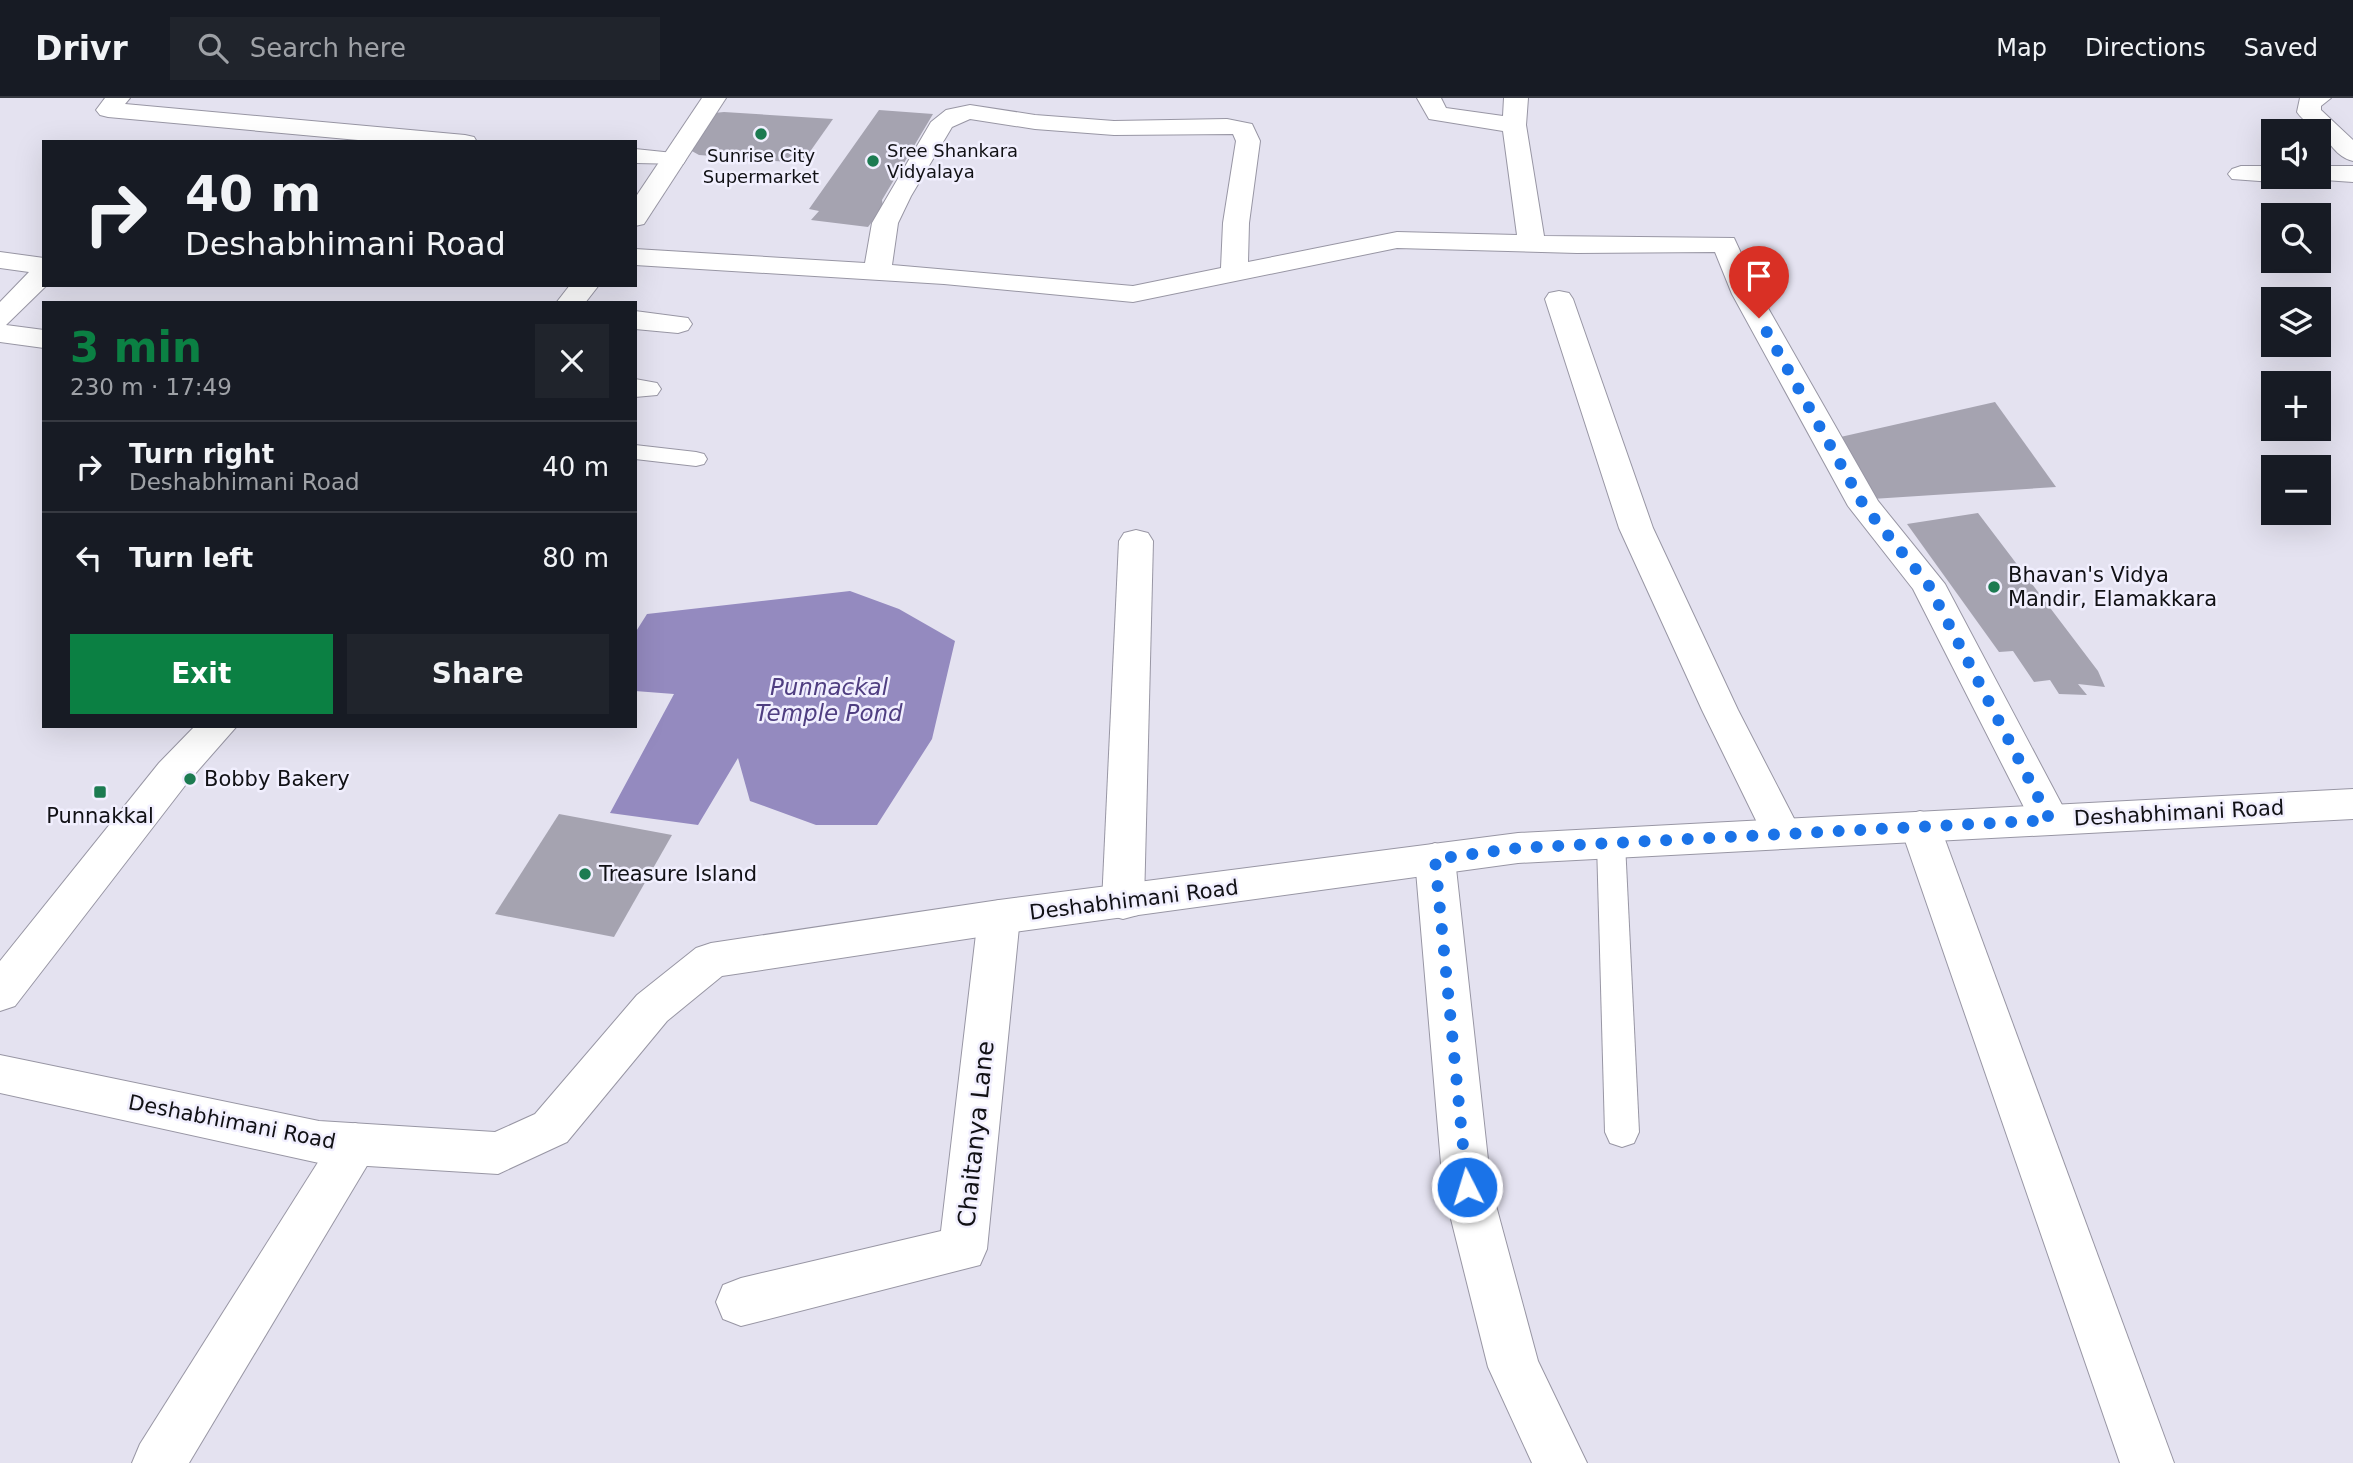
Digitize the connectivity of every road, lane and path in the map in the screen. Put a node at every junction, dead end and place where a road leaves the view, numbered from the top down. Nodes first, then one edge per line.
1 (118, 98) edge
2 (219, 98) edge
3 (714, 98) edge
4 (1429, 98) edge
5 (1516, 98) edge
6 (2319, 98) edge
7 (198, 119) junction
8 (1514, 125) junction
9 (442, 140) edge
10 (2353, 154) edge
11 (637, 156) edge
12 (674, 159) junction
13 (2241, 174) dead end
14 (2261, 174) edge
15 (2331, 174) edge
16 (2353, 174) edge
17 (637, 215) edge
18 (1532, 244) junction
19 (637, 257) edge
20 (0, 260) edge
21 (42, 266) edge
22 (877, 272) junction
23 (1234, 274) junction
24 (42, 275) edge
25 (583, 287) edge
26 (1559, 299) dead end
27 (572, 301) edge
28 (0, 318) edge
29 (637, 320) edge
30 (678, 324) dead end
31 (0, 333) edge
32 (42, 339) edge
33 (637, 452) edge
34 (696, 459) dead end
35 (1136, 541) dead end
36 (216, 728) edge
37 (2353, 804) edge
38 (2050, 820) junction
39 (1920, 826) junction
40 (1782, 834) junction
41 (1611, 843) junction
42 (1435, 859) junction
43 (1123, 903) junction
44 (999, 917) junction
45 (1, 989) edge
46 (0, 1074) edge
47 (1622, 1132) dead end
48 (355, 1144) junction
49 (741, 1302) dead end
50 (159, 1463) edge
51 (1560, 1463) edge
52 (2147, 1463) edge

1 - 7 street
2 - 7 street
3 - 12 street
4 - 8 street
5 - 8 street
6 - 10 street
7 - 9 street
8 - 18 street
11 - 12 street
12 - 17 street
13 - 14 street
15 - 16 street
18 - 23 street
18 - 38 street
19 - 22 street
20 - 21 street
22 - 23 street
22 - 23 street
24 - 28 street
25 - 27 street
26 - 40 street
29 - 30 street
31 - 32 street
33 - 34 lane
35 - 43 street
36 - 45 street
37 - 38 street, Deshabhimani Road
38 - 39 street, Deshabhimani Road
39 - 40 street, Deshabhimani Road
39 - 52 street
40 - 41 street, Deshabhimani Road
41 - 42 street, Deshabhimani Road
41 - 47 lane
42 - 43 street, Deshabhimani Road
42 - 51 street
43 - 44 street, Deshabhimani Road
44 - 48 street, Deshabhimani Road
44 - 49 street, Chaitanya Lane
46 - 48 street, Deshabhimani Road
48 - 50 street

